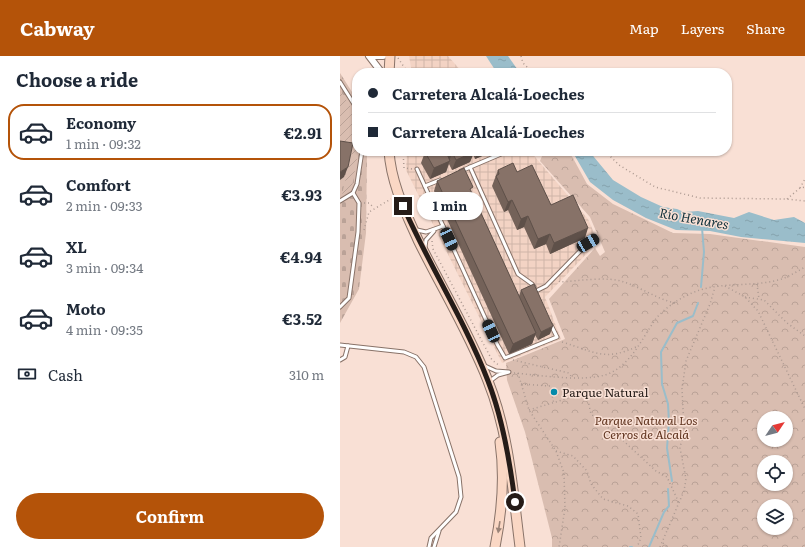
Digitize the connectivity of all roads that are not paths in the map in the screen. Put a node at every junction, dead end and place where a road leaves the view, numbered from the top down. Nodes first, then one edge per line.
1 (369, 56) edge
2 (374, 56) edge
3 (383, 56) edge
4 (390, 56) edge
5 (378, 68) edge
6 (389, 68) edge
7 (340, 82) edge
8 (352, 101) edge
9 (361, 156) edge
10 (390, 156) edge
11 (496, 156) edge
12 (470, 167) junction
13 (417, 169) road end
14 (457, 172) edge
15 (444, 178) edge
16 (425, 186) junction
17 (353, 193) junction
18 (340, 201) edge
19 (443, 226) junction
20 (412, 227) junction
21 (435, 230) junction
22 (596, 239) dead end
23 (425, 254) junction
24 (536, 291) junction
25 (539, 298) edge
26 (340, 307) edge
27 (551, 324) edge
28 (340, 345) edge
29 (348, 346) junction
30 (340, 360) edge
31 (482, 365) junction
32 (489, 382) junction
33 (496, 405) junction
34 (439, 529) junction
35 (429, 547) edge
36 (434, 547) edge
37 (495, 547) edge
38 (520, 547) edge

1 - 5 street
2 - 3 street
4 - 6 main road
7 - 8 lane
9 - 17 lane
10 - 20 main road
11 - 12 lane
12 - 14 lane
12 - 24 lane
13 - 16 lane
15 - 16 lane
16 - 19 lane
17 - 18 lane
17 - 26 lane
19 - 21 lane
19 - 27 lane
20 - 21 lane
20 - 23 main road
21 - 23 lane
22 - 24 lane
23 - 31 main road
24 - 25 lane
28 - 29 lane
29 - 30 lane
29 - 34 lane
31 - 32 main road
31 - 32 lane
32 - 33 main road
33 -> 37 main road
33 - 38 main road
34 - 35 lane
34 - 36 lane

